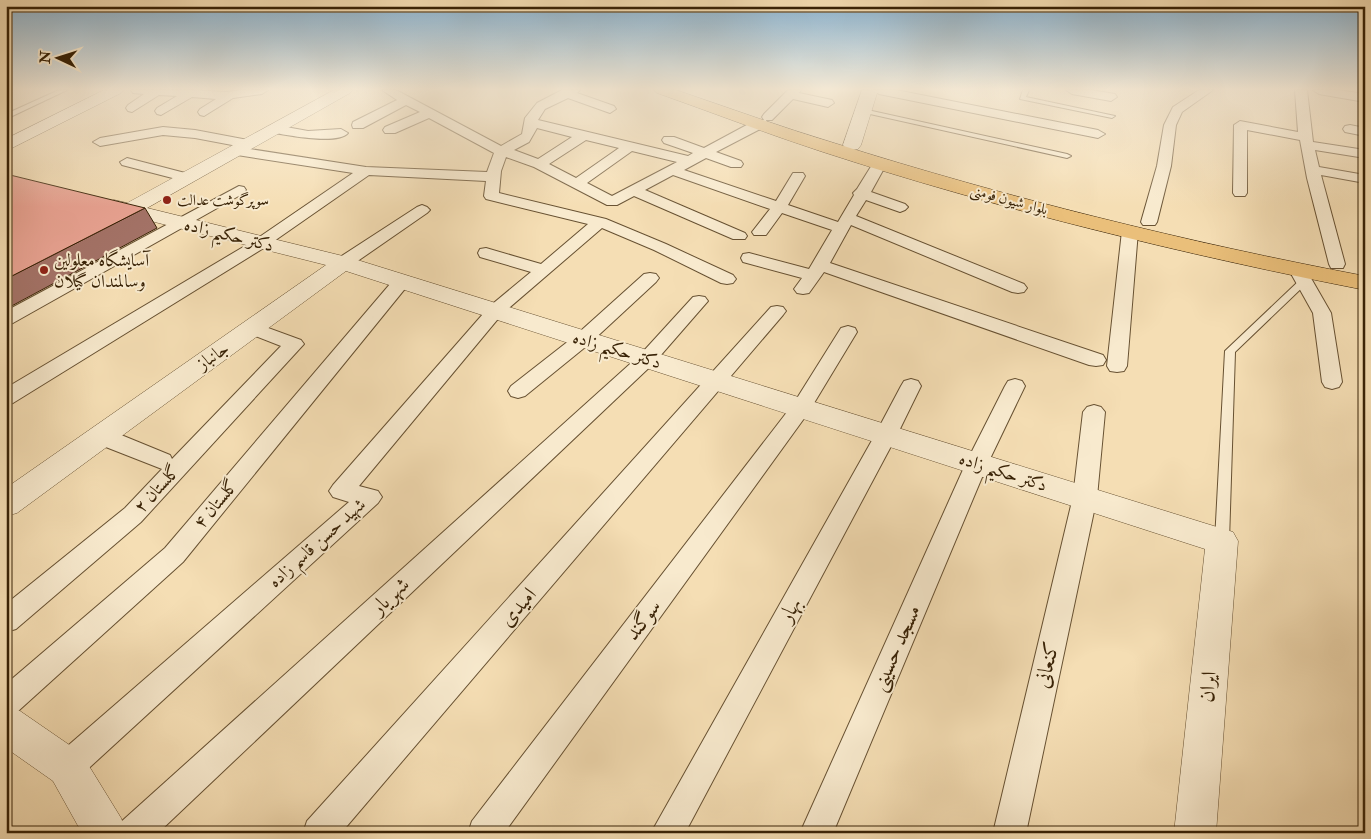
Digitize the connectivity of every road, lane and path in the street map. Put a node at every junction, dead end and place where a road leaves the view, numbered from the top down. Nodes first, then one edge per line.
1 (39, 129) edge
2 (275, 129) joint
3 (462, 129) edge
4 (533, 129) edge
5 (559, 129) edge
6 (749, 129) edge
7 (786, 129) edge
8 (798, 129) edge
9 (857, 129) edge
10 (945, 129) edge
11 (1074, 129) edge
12 (1169, 129) edge
13 (1240, 129) edge
14 (1258, 129) edge
15 (1305, 129) edge
16 (1350, 129) dead end
17 (1365, 132) edge
18 (341, 133) dead end
19 (1098, 134) dead end
20 (584, 135) junction
21 (669, 140) dead end
22 (1308, 141) junction
23 (100, 142) dead end
24 (852, 144) junction
25 (6, 146) edge
26 (630, 146) junction
27 (242, 147) junction
28 (502, 151) junction
29 (706, 153) junction
30 (1365, 154) edge
31 (1067, 156) dead end
32 (692, 161) junction
33 (127, 162) dead end
34 (880, 163) junction
35 (539, 164) junction
36 (736, 164) dead end
37 (674, 170) junction
38 (1314, 170) junction
39 (366, 171) junction
40 (798, 176) dead end
41 (493, 177) junction
42 (188, 178) junction
43 (1365, 179) edge
44 (959, 181) junction
45 (578, 184) junction
46 (239, 190) dead end
47 (634, 191) junction
48 (860, 193) junction
49 (1240, 193) dead end
50 (92, 201) edge
51 (780, 206) junction
52 (900, 207) dead end
53 (130, 210) junction
54 (422, 210) dead end
55 (600, 222) junction
56 (1149, 222) junction
57 (182, 223) junction
58 (844, 223) junction
59 (1130, 231) junction
60 (760, 232) dead end
61 (739, 236) dead end
62 (260, 243) junction
63 (486, 253) dead end
64 (749, 258) dead end
65 (343, 263) junction
66 (1337, 264) junction
67 (1365, 269) edge
68 (544, 270) junction
69 (1301, 275) junction
70 (812, 276) junction
71 (650, 278) dead end
72 (727, 280) dead end
73 (402, 281) junction
74 (1365, 283) edge
75 (1018, 288) dead end
76 (699, 301) dead end
77 (496, 310) junction
78 (777, 311) dead end
79 (6, 319) edge
80 (252, 328) junction
81 (848, 332) dead end
82 (582, 340) junction
83 (647, 359) junction
84 (1096, 360) dead end
85 (1117, 366) dead end
86 (717, 381) junction
87 (1332, 382) dead end
88 (911, 386) dead end
89 (1014, 386) dead end
90 (518, 391) dead end
91 (6, 398) edge
92 (801, 408) junction
93 (1094, 412) dead end
94 (886, 434) junction
95 (100, 436) junction
96 (162, 461) dead end
97 (977, 463) junction
98 (1085, 497) junction
99 (6, 504) edge
100 (1222, 541) junction
101 (6, 620) edge
102 (9, 726) edge
103 (66, 767) junction
104 (106, 833) edge
105 (134, 833) edge
106 (319, 833) edge
107 (484, 833) edge
108 (667, 833) edge
109 (816, 833) edge
110 (1009, 833) edge
111 (1195, 833) edge

1 - 25 street
2 - 18 street
2 - 27 street
3 - 28 street
4 - 28 street
5 - 20 street
6 - 29 street
7 - 34 main road, بلوار شیون فومنی
8 - 24 main road, بلوار شیون فومنی
9 - 24 street
10 - 31 lane
11 - 19 street
12 - 56 street
13 - 49 street
14 - 22 street
15 - 22 street
16 - 17 street
20 - 26 street
20 - 35 street
21 - 29 street
22 - 30 street
22 - 38 street
23 - 27 street
24 - 44 main road, بلوار شیون فومنی
26 - 32 street
26 - 45 street
27 - 39 street
27 - 42 street
28 - 35 street
28 - 41 street
29 - 32 street
29 - 36 street
32 - 37 street
33 - 42 street
34 - 44 main road, بلوار شیون فومنی
34 - 48 street
35 - 45 street
37 - 47 street
37 - 51 street
38 - 43 street
38 - 66 street
39 - 41 street
39 - 62 street
40 - 51 street
41 - 55 street
42 - 53 street
44 - 56 main road, بلوار شیون فومنی
44 - 59 main road, بلوار شیون فومنی
45 - 47 street
46 - 57 street
47 - 61 street
48 - 52 street
48 - 58 street
50 - 53 street, دکتر حکیم زاده
51 - 58 street
51 - 60 street
53 - 57 street, دکتر حکیم زاده
54 - 65 street, جانباز
55 - 68 street
55 - 72 street
56 - 66 main road, بلوار شیون فومنی
57 - 62 street, دکتر حکیم زاده
57 - 79 street
58 - 70 street
58 - 75 street
59 - 69 main road, بلوار شیون فومنی
59 - 85 street
62 - 65 street, دکتر حکیم زاده
62 - 91 street
63 - 68 street
64 - 70 street
65 - 73 street, دکتر حکیم زاده
65 - 80 street, جانباز
66 - 67 main road, بلوار شیون فومنی
68 - 77 street
69 - 74 main road, بلوار شیون فومنی
69 - 87 street
69 - 100 lane
70 - 84 street
71 - 82 street
73 - 77 street, دکتر حکیم زاده
73 - 102 street, گلستان ۴
76 - 83 street, شهریار
77 - 82 street, دکتر حکیم زاده
77 - 103 street, شهید حسن قاسم زاده
78 - 86 street, امیدی
80 - 95 street, جانباز
80 - 101 street, گلستان ۲
81 - 92 street, سوگند
82 - 83 street, دکتر حکیم زاده
82 - 90 street
83 - 86 street, دکتر حکیم زاده
83 - 105 street, شهریار
86 - 92 street, دکتر حکیم زاده
86 - 106 street, امیدی
88 - 94 street, بهار
89 - 97 street, مسجد حسینی
92 - 94 street, دکتر حکیم زاده
92 - 107 street, سوگند
93 - 98 street, کنعانی
94 - 97 street, دکتر حکیم زاده
94 - 108 street, بهار
95 - 96 street
95 - 99 street, جانباز
97 - 98 street, دکتر حکیم زاده
97 - 109 street, مسجد حسینی
98 - 100 street, دکتر حکیم زاده
98 - 110 street, کنعانی
100 - 111 street, ایران
102 - 103 street
103 - 104 street

